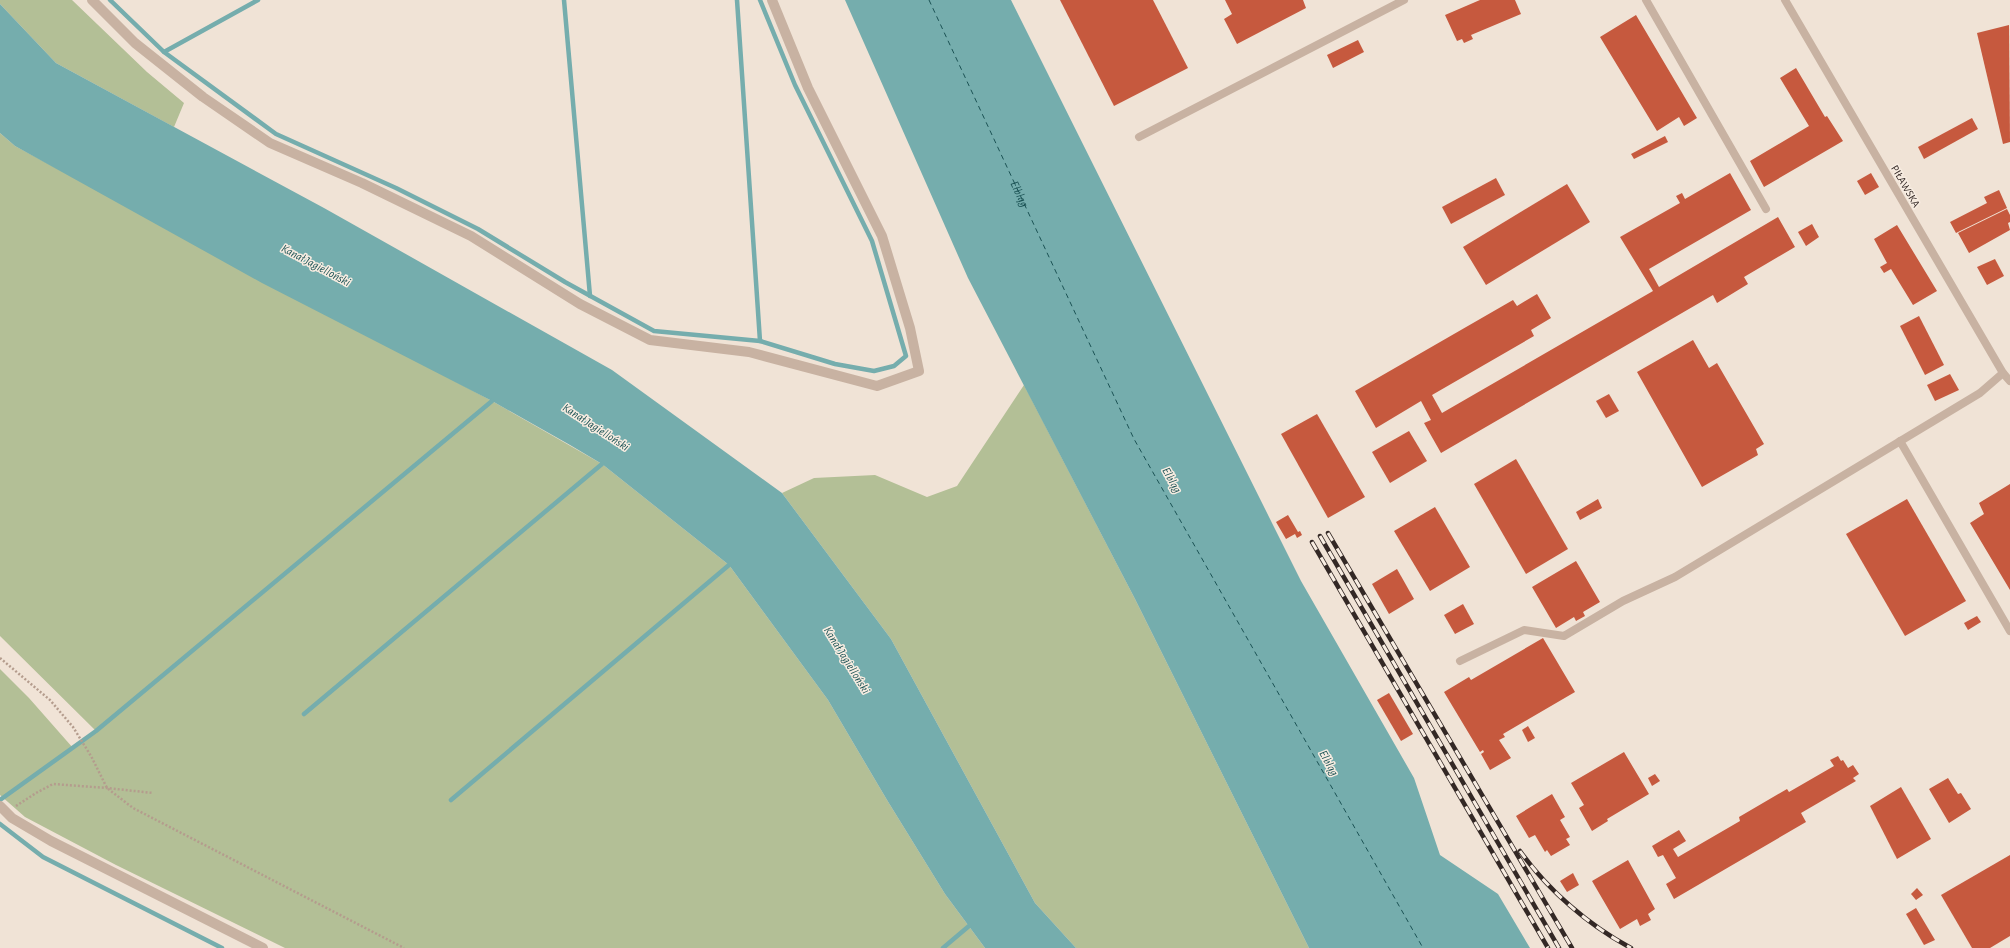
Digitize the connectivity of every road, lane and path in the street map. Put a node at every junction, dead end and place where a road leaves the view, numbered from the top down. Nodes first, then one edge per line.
1 (92, 0) edge
2 (772, 0) edge
3 (1404, 0) edge
4 (1646, 0) edge
5 (1785, 0) edge
6 (1139, 137) dead end
7 (1766, 208) dead end
8 (2003, 374) junction
9 (2010, 381) edge
10 (1900, 441) junction
11 (2010, 631) edge
12 (0, 658) edge
13 (1460, 661) dead end
14 (107, 788) junction
15 (153, 793) dead end
16 (0, 806) edge
17 (8, 815) junction
18 (263, 948) edge
19 (404, 948) edge

1 - 2 street
3 - 6 lane
4 - 7 lane
5 - 8 lane, PIŁAWSKA
8 - 9 lane, PIŁAWSKA
8 - 10 lane
10 - 11 lane
10 - 13 lane
12 - 14 path
14 - 15 path
14 - 17 path
14 - 19 path
16 - 17 street
17 - 18 street

